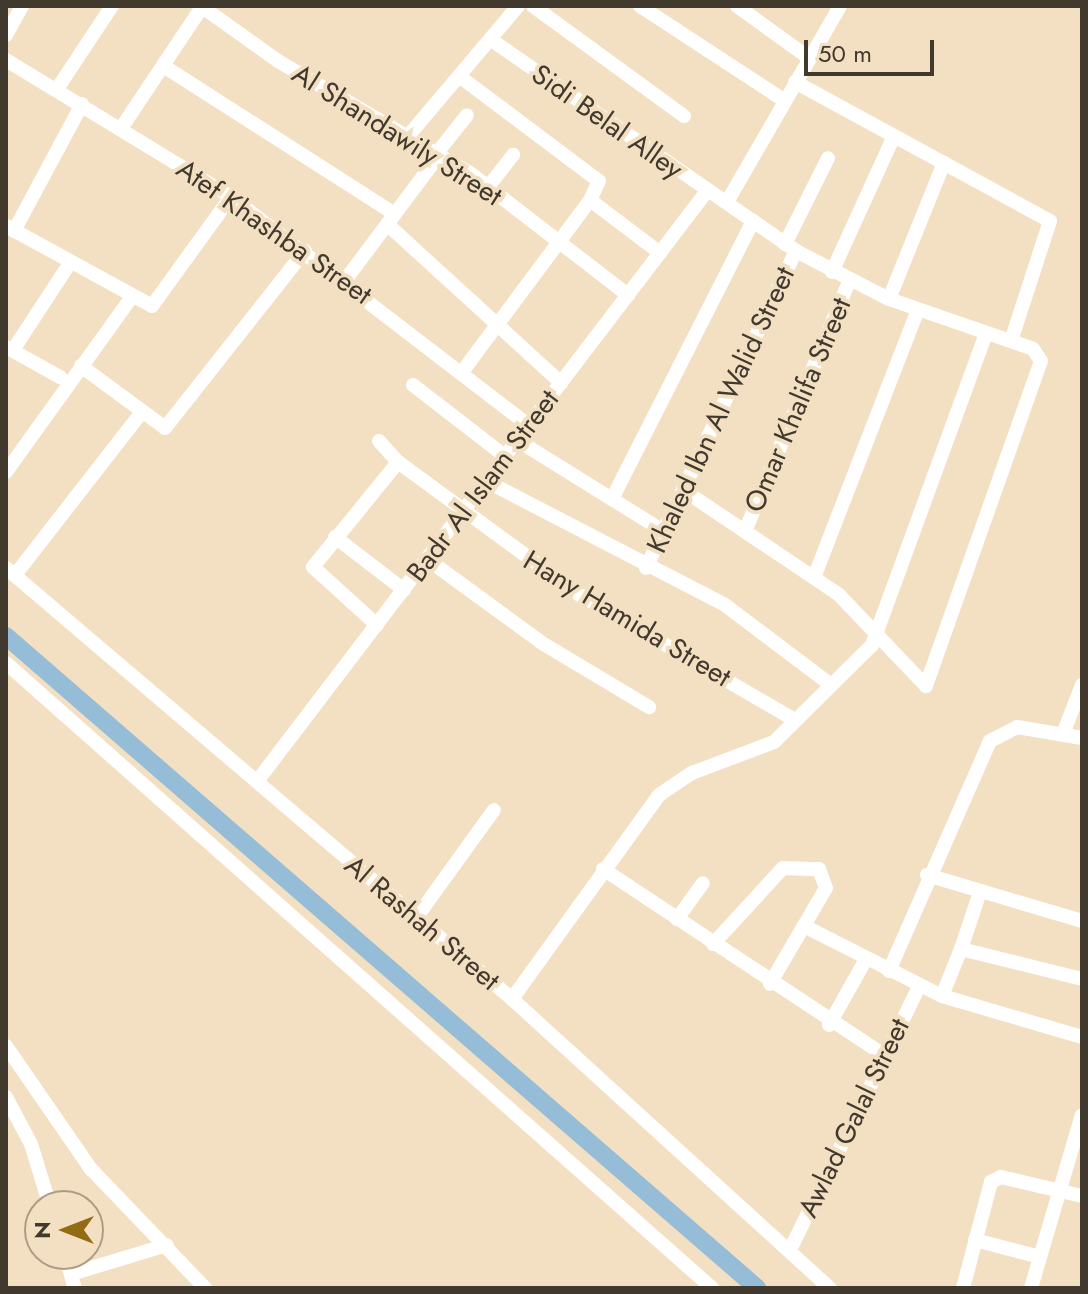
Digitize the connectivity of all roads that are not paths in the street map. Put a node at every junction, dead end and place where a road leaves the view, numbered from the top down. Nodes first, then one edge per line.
1 (22, 6) edge
2 (112, 6) edge
3 (202, 6) edge
4 (518, 6) edge
5 (533, 6) edge
6 (640, 6) edge
7 (737, 6) edge
8 (840, 6) edge
9 (6, 35) edge
10 (490, 39) junction
11 (809, 58) junction
12 (6, 60) edge
13 (165, 67) junction
14 (459, 76) junction
15 (795, 82) junction
16 (57, 89) junction
17 (785, 101) junction
18 (82, 104) junction
19 (467, 115) dead end
20 (684, 116) dead end
21 (122, 127) junction
22 (409, 135) junction
23 (894, 136) junction
24 (438, 154) junction
25 (513, 155) dead end
26 (828, 158) dead end
27 (944, 163) junction
28 (488, 187) junction
29 (707, 191) junction
30 (231, 197) junction
31 (590, 200) junction
32 (727, 202) junction
33 (391, 219) junction
34 (753, 221) junction
35 (9, 229) edge
36 (558, 242) junction
37 (790, 248) junction
38 (305, 251) junction
39 (660, 253) junction
40 (70, 263) junction
41 (832, 272) junction
42 (346, 279) junction
43 (849, 281) junction
44 (628, 295) junction
45 (131, 298) junction
46 (889, 299) junction
47 (918, 310) junction
48 (499, 322) junction
49 (986, 333) junction
50 (1011, 341) junction
51 (9, 348) edge
52 (81, 366) junction
53 (462, 372) junction
54 (60, 377) dead end
55 (561, 383) junction
56 (413, 385) dead end
57 (141, 413) junction
58 (528, 425) junction
59 (517, 440) junction
60 (379, 441) dead end
61 (505, 456) junction
62 (398, 462) junction
63 (6, 472) edge
64 (486, 481) junction
65 (683, 490) junction
66 (612, 499) junction
67 (462, 512) junction
68 (746, 529) junction
69 (663, 531) junction
70 (335, 537) junction
71 (427, 559) junction
72 (646, 568) junction
73 (10, 572) edge
74 (815, 575) junction
75 (404, 590) junction
76 (377, 625) junction
77 (875, 637) junction
78 (6, 663) edge
79 (831, 685) junction
80 (1082, 685) edge
81 (649, 707) dead end
82 (795, 720) junction
83 (1063, 734) junction
84 (1082, 738) edge
85 (258, 780) junction
86 (494, 810) dead end
87 (603, 869) junction
88 (927, 875) junction
89 (703, 883) dead end
90 (979, 895) junction
91 (416, 918) junction
92 (677, 919) junction
93 (1082, 921) edge
94 (804, 926) junction
95 (713, 944) junction
96 (961, 949) junction
97 (866, 959) junction
98 (889, 971) junction
99 (1082, 979) edge
100 (770, 984) junction
101 (919, 987) junction
102 (942, 996) junction
103 (512, 999) junction
104 (829, 1025) junction
105 (1082, 1037) edge
106 (6, 1046) edge
107 (884, 1055) junction
108 (31, 1089) junction
109 (8, 1102) edge
110 (1082, 1115) edge
111 (1059, 1189) junction
112 (44, 1190) edge
113 (1082, 1196) edge
114 (975, 1240) junction
115 (167, 1245) junction
116 (790, 1250) junction
117 (1040, 1257) junction
118 (73, 1281) edge
119 (205, 1288) edge
120 (712, 1288) edge
121 (830, 1288) edge
122 (963, 1288) edge
123 (1031, 1288) edge

1 - 9 street
2 - 16 street
3 - 13 street
3 - 22 street, Al Shandawily Street
4 - 10 street
5 - 20 street
6 - 17 street
7 - 11 street
8 - 11 street
10 - 14 street
10 - 29 street, Sidi Belal Alley
11 - 15 street
12 - 16 street, Atef Khashba Street
13 - 21 street
13 - 33 street
14 - 22 street
14 - 31 street
15 - 17 street
15 - 23 street
16 - 18 street, Atef Khashba Street
17 - 32 street
18 - 21 street, Atef Khashba Street
18 - 35 street
19 - 24 street
21 - 30 street, Atef Khashba Street
22 - 24 street, Al Shandawily Street
23 - 27 street
23 - 41 street
24 - 28 street, Al Shandawily Street
24 - 33 street
25 - 28 street
26 - 37 street, Khaled Ibn Al Walid Street
27 - 46 street
27 - 50 street
28 - 36 street, Al Shandawily Street
29 - 32 street, Sidi Belal Alley
29 - 39 street, Badr Al Islam Street
30 - 38 street, Atef Khashba Street
30 - 45 street
31 - 36 street
31 - 39 street
32 - 34 street, Sidi Belal Alley
33 - 42 street
33 - 48 street
34 - 37 street, Sidi Belal Alley
34 - 66 street
35 - 40 street
36 - 44 street, Al Shandawily Street
36 - 48 street
37 - 41 street, Sidi Belal Alley
37 - 65 street, Khaled Ibn Al Walid Street
38 - 42 street, Atef Khashba Street
38 - 57 street
39 - 44 street, Badr Al Islam Street
40 - 45 street
40 - 51 street
41 - 43 street, Sidi Belal Alley
42 - 53 street, Atef Khashba Street
43 - 46 street, Sidi Belal Alley
43 - 68 street, Omar Khalifa Street
44 - 55 street, Badr Al Islam Street
45 - 52 street
46 - 47 street, Sidi Belal Alley
47 - 49 street, Sidi Belal Alley
47 - 74 street
48 - 53 street
48 - 55 street
49 - 50 street, Sidi Belal Alley
49 - 77 street
50 - 77 street, Sidi Belal Alley
51 - 54 street
52 - 57 street
52 - 63 street
53 - 58 street, Atef Khashba Street
55 - 58 street, Badr Al Islam Street
56 - 61 street
57 - 73 street
58 - 59 street, Badr Al Islam Street
59 - 61 street, Badr Al Islam Street
59 - 66 street
60 - 62 street, Hany Hamida Street
61 - 64 street, Badr Al Islam Street
62 - 67 street, Hany Hamida Street
62 - 70 street
64 - 67 street, Badr Al Islam Street
64 - 72 street
65 - 68 street
65 - 69 street, Khaled Ibn Al Walid Street
66 - 69 street
67 - 71 street, Badr Al Islam Street
67 - 82 street, Hany Hamida Street
68 - 74 street
69 - 72 street, Khaled Ibn Al Walid Street
70 - 75 street
70 - 76 street
71 - 75 street, Badr Al Islam Street
71 - 81 street
72 - 79 street
73 - 85 street, Al Rashah Street
74 - 77 street
75 - 76 street, Badr Al Islam Street
76 - 85 street, Badr Al Islam Street
77 - 79 street
78 - 120 street
79 - 82 street
80 - 83 street
82 - 87 street
83 - 84 street
83 - 88 street
85 - 91 street, Al Rashah Street
86 - 91 street
87 - 92 street
87 - 103 street
88 - 90 street
88 - 98 street
89 - 92 street
90 - 93 street
90 - 96 street
91 - 103 street, Al Rashah Street
92 - 95 street
94 - 95 street
94 - 97 street
94 - 100 street
95 - 100 street
96 - 99 street
96 - 102 street
97 - 98 street
97 - 104 street
98 - 101 street
100 - 104 street
101 - 102 street
101 - 107 street, Awlad Galal Street
102 - 105 street
103 - 116 street, Al Rashah Street
104 - 107 street
106 - 108 street
107 - 116 street, Awlad Galal Street
108 - 109 street
108 - 115 street
109 - 112 street
110 - 111 street
111 - 113 street
111 - 114 street
111 - 117 street
114 - 117 street
114 - 122 street
115 - 118 street
115 - 119 street
116 - 121 street, Al Rashah Street
117 - 123 street

